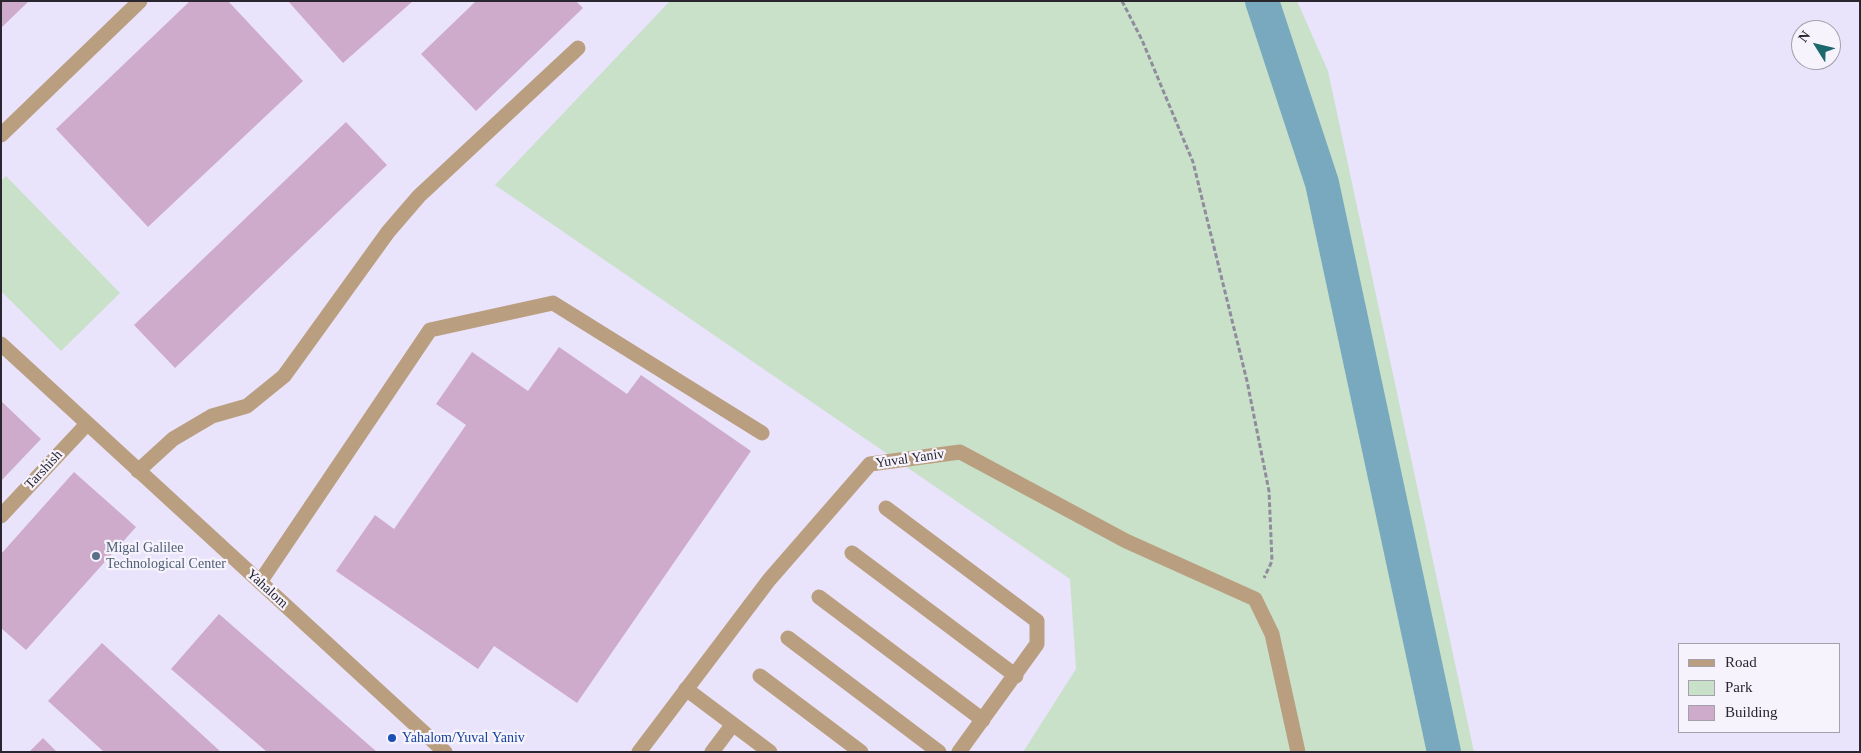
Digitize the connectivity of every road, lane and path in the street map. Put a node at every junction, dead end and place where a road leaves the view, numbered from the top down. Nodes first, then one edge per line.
1 (140, 1) edge
2 (1122, 1) edge
3 (578, 48) dead end
4 (1, 135) edge
5 (1, 344) edge
6 (87, 424) junction
7 (762, 433) dead end
8 (138, 470) junction
9 (886, 508) dead end
10 (1, 516) edge
11 (852, 553) dead end
12 (260, 582) junction
13 (819, 598) dead end
14 (1255, 600) junction
15 (788, 638) dead end
16 (760, 676) dead end
17 (1016, 676) junction
18 (686, 689) junction
19 (983, 720) junction
20 (733, 724) junction
21 (445, 752) edge
22 (639, 752) edge
23 (712, 752) edge
24 (770, 752) edge
25 (861, 752) edge
26 (939, 752) edge
27 (959, 752) edge
28 (1298, 752) edge

1 - 4 street
2 - 14 path
3 - 8 street
5 - 6 street, Yahalom
6 - 8 street, Yahalom
6 - 10 street, Tarshish
7 - 12 street
8 - 12 street, Yahalom
9 - 17 street
11 - 17 street
12 - 21 street, Yahalom
13 - 19 street
14 - 18 street, Yuval Yaniv
14 - 28 street
15 - 26 street
16 - 25 street
17 - 19 street
18 - 20 street
18 - 22 street, Yuval Yaniv
19 - 27 street
20 - 23 street
20 - 24 street

